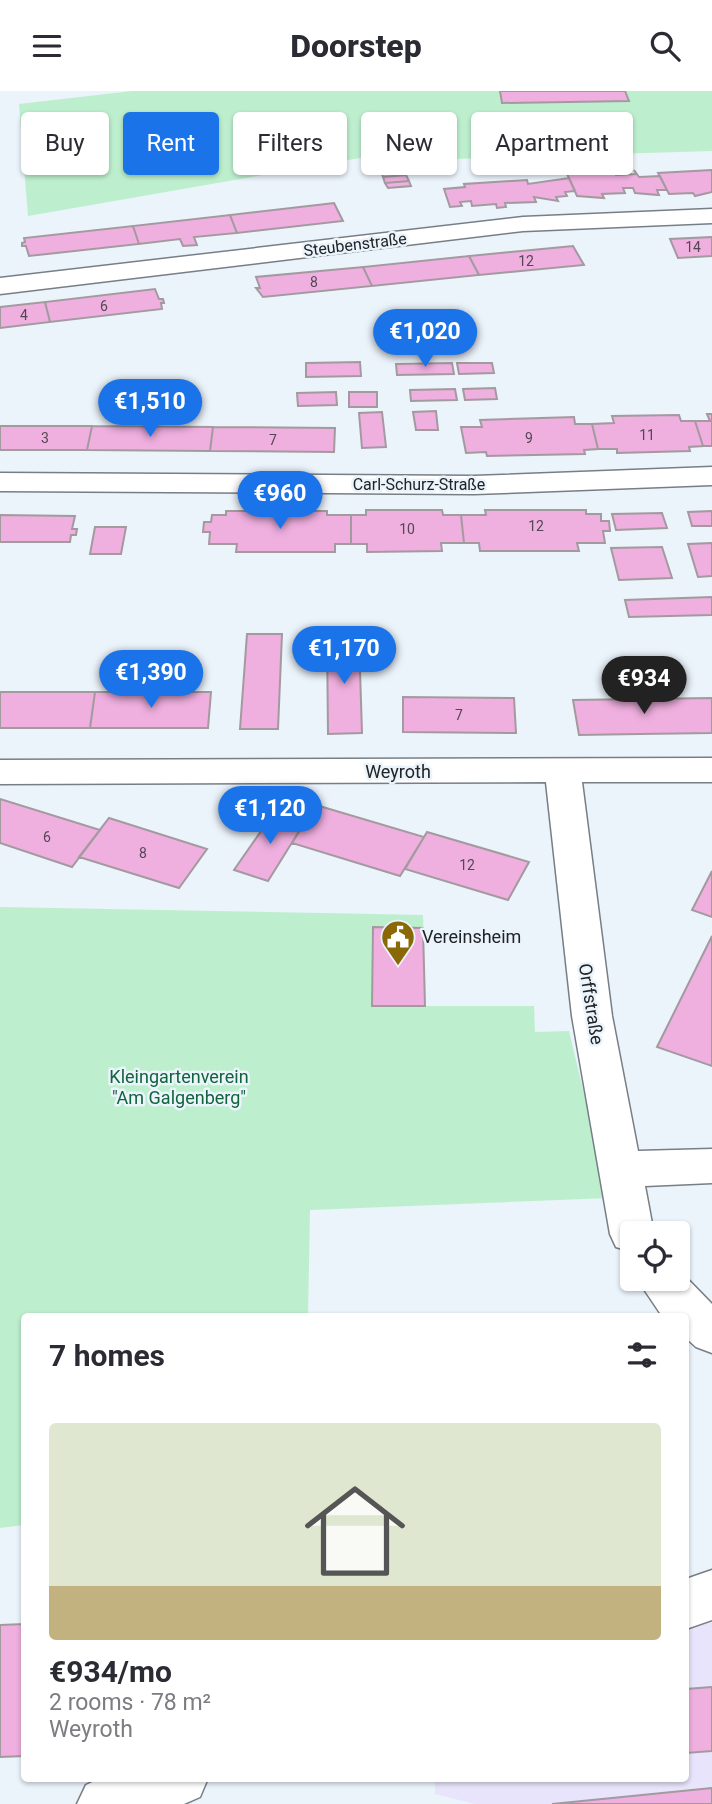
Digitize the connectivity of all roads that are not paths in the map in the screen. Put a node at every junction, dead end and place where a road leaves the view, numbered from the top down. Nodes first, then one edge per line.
1 (712, 216) edge
2 (0, 286) edge
3 (712, 476) edge
4 (0, 482) edge
5 (712, 770) edge
6 (0, 772) edge
7 (563, 772) junction
8 (712, 1166) edge
9 (620, 1168) junction
10 (630, 1221) edge
11 (669, 1291) edge
12 (712, 1333) edge
13 (712, 1595) edge
14 (689, 1603) edge
15 (169, 1782) edge
16 (106, 1804) edge

1 - 2 street, Steubenstraße
3 - 4 street, Carl-Schurz-Straße
5 - 7 street, Weyroth
6 - 7 street, Weyroth
7 - 9 street, Orffstraße
8 - 9 street
9 - 10 street, Orffstraße
11 - 12 street
13 - 14 street
15 - 16 street

